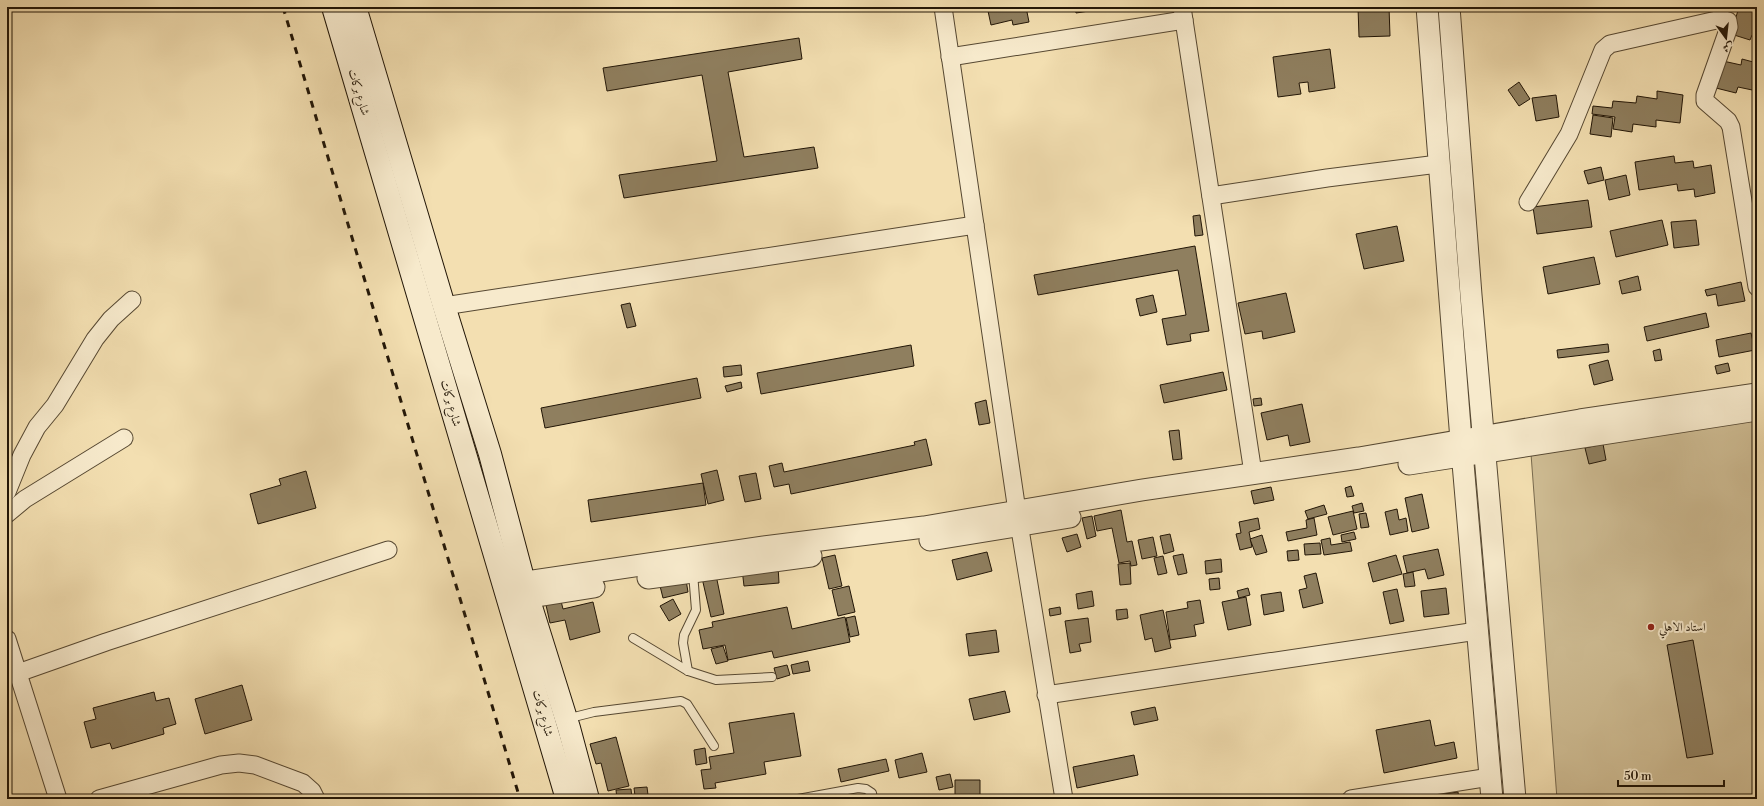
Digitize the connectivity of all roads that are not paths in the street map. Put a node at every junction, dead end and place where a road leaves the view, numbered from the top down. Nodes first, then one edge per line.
1 (333, 7) edge
2 (356, 7) edge
3 (943, 7) edge
4 (1428, 7) edge
5 (1449, 7) edge
6 (1183, 14) edge
7 (950, 57) junction
8 (1438, 164) junction
9 (1211, 196) junction
10 (1528, 202) dead end
11 (975, 224) junction
12 (1757, 287) edge
13 (132, 300) dead end
14 (444, 306) junction
15 (1757, 394) edge
16 (1757, 410) edge
17 (124, 438) dead end
18 (1484, 444) junction
19 (1461, 448) junction
20 (1253, 473) junction
21 (7, 492) edge
22 (7, 514) edge
23 (1018, 519) junction
24 (388, 550) dead end
25 (692, 573) junction
26 (517, 591) junction
27 (1477, 631) junction
28 (633, 638) dead end
29 (7, 639) edge
30 (688, 671) junction
31 (18, 673) junction
32 (772, 677) dead end
33 (1046, 695) junction
34 (566, 719) junction
35 (714, 746) dead end
36 (1490, 777) junction
37 (58, 799) edge
38 (99, 799) edge
39 (316, 799) edge
40 (567, 799) edge
41 (588, 799) edge
42 (798, 799) edge
43 (873, 799) edge
44 (1064, 799) edge
45 (1352, 799) edge
46 (1492, 799) edge
47 (1515, 799) edge

1 - 26 main road, شارع بركات
2 - 14 main road, شارع بركات
3 - 7 street
4 - 8 street
5 - 18 street
6 - 7 street
6 - 9 street
7 - 11 street
8 - 9 street
8 - 19 street
9 - 20 street
10 - 12 street
11 - 14 street
11 - 23 street
13 - 21 street
14 - 26 main road, شارع بركات
15 - 18 street
16 - 18 street
17 - 22 street
18 - 19 street
18 - 47 street
19 - 20 street
19 - 23 street
19 - 27 street
20 - 23 street
23 - 25 street
23 - 26 street
23 - 33 street
24 - 31 street
25 - 26 street
25 - 30 lane
26 - 34 main road, شارع بركات
26 - 40 main road, شارع بركات
27 - 33 street
27 - 36 street
28 - 30 lane
29 - 31 street
30 - 32 lane
31 - 37 street
33 - 44 street
34 - 35 lane
34 - 41 main road, شارع بركات
36 - 45 street
36 - 46 street
38 - 39 street
42 - 43 lane

